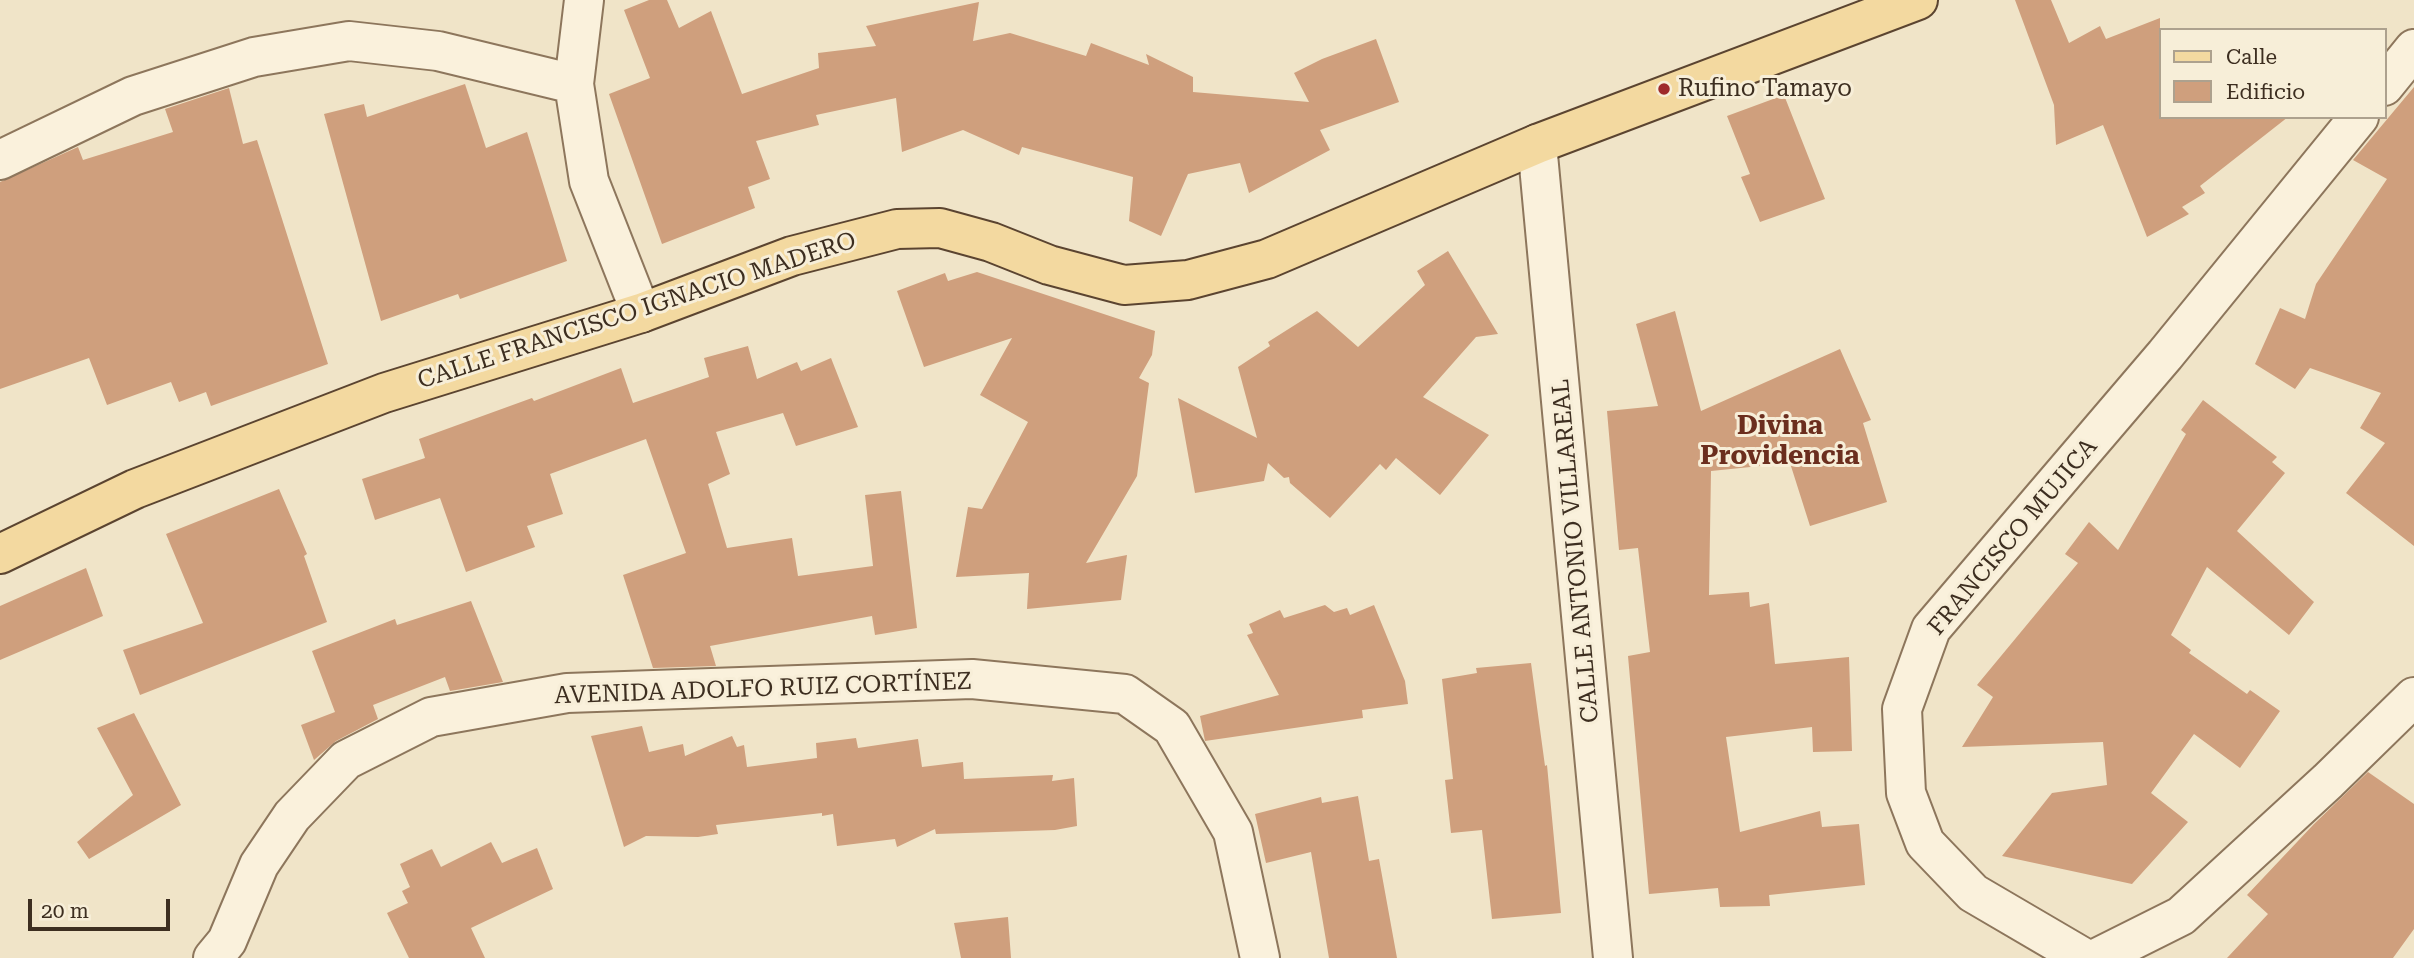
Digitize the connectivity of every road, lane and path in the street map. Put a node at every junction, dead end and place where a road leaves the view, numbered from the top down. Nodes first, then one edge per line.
1 (584, 0) edge
2 (1918, 0) edge
3 (2414, 49) edge
4 (574, 84) junction
5 (2386, 84) edge
6 (2357, 119) edge
7 (1537, 144) junction
8 (0, 160) edge
9 (641, 313) junction
10 (0, 554) edge
11 (2414, 696) edge
12 (213, 958) edge
13 (1260, 958) edge
14 (1613, 958) edge
15 (2084, 958) edge
16 (2097, 958) edge

1 - 4 street
2 - 7 main road, CALLE FRANCISCO IGNACIO MADERO
3 - 5 street
4 - 8 street
4 - 9 street
6 - 15 street, FRANCISCO MUJICA
7 - 9 main road, CALLE FRANCISCO IGNACIO MADERO
7 - 14 street, CALLE ANTONIO VILLAREAL
9 - 10 main road, CALLE FRANCISCO IGNACIO MADERO
11 - 16 street
12 - 13 street, AVENIDA ADOLFO RUIZ CORTÍNEZ

